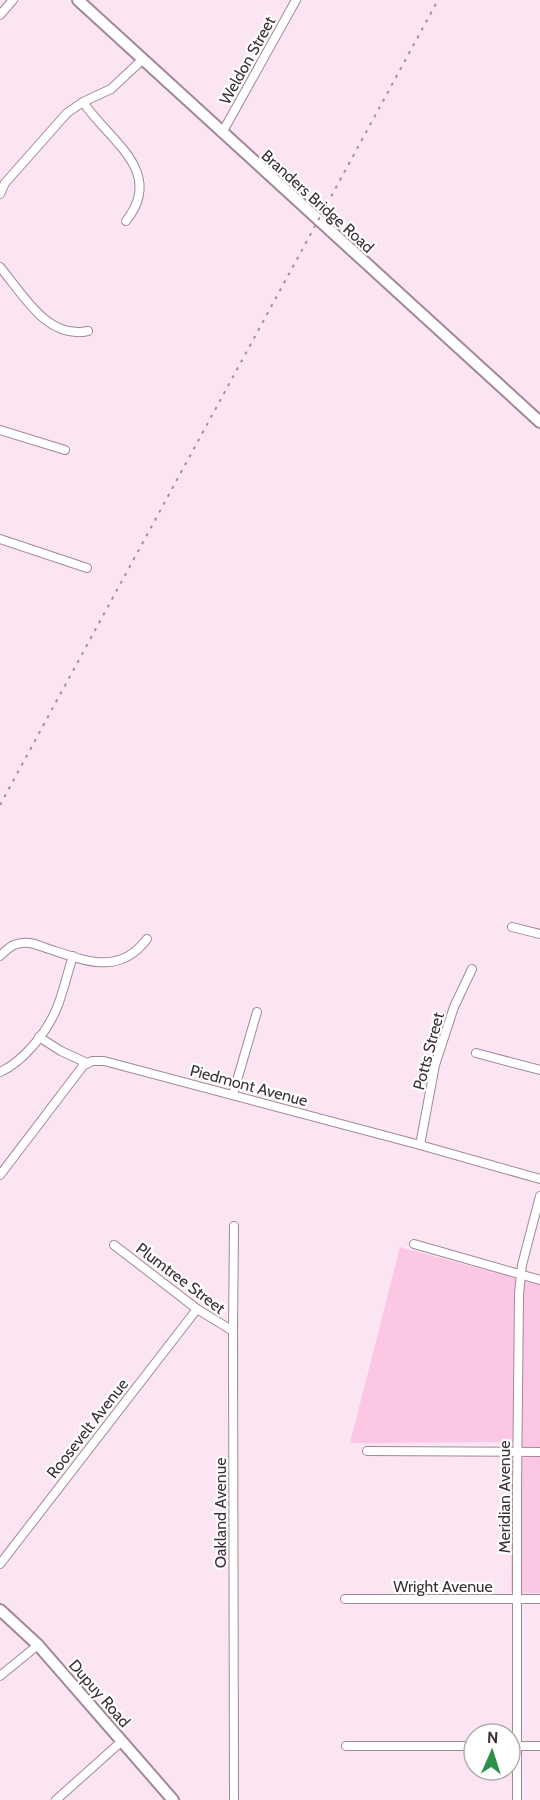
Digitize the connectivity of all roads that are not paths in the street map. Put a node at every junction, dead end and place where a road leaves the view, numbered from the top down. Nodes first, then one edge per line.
1 (13, 0) edge
2 (78, 0) edge
3 (296, 0) edge
4 (0, 15) edge
5 (143, 59) junction
6 (83, 102) junction
7 (222, 133) junction
8 (0, 194) edge
9 (126, 221) dead end
10 (0, 267) edge
11 (88, 331) dead end
12 (540, 422) edge
13 (0, 430) edge
14 (65, 450) dead end
15 (0, 539) edge
16 (87, 568) dead end
17 (512, 927) dead end
18 (540, 934) edge
19 (147, 939) dead end
20 (0, 956) edge
21 (73, 956) junction
22 (472, 969) dead end
23 (256, 1012) dead end
24 (39, 1037) junction
25 (476, 1053) dead end
26 (87, 1063) junction
27 (540, 1070) edge
28 (0, 1072) edge
29 (232, 1094) junction
30 (420, 1145) junction
31 (0, 1175) edge
32 (540, 1179) edge
33 (540, 1196) edge
34 (234, 1226) dead end
35 (114, 1245) dead end
36 (414, 1245) dead end
37 (520, 1275) junction
38 (540, 1280) edge
39 (197, 1309) junction
40 (232, 1331) junction
41 (367, 1451) dead end
42 (517, 1452) junction
43 (540, 1452) edge
44 (0, 1564) edge
45 (345, 1599) dead end
46 (517, 1599) junction
47 (540, 1599) edge
48 (0, 1610) edge
49 (38, 1645) junction
50 (0, 1676) edge
51 (514, 1722) edge
52 (122, 1741) junction
53 (346, 1746) dead end
54 (462, 1746) edge
55 (522, 1746) edge
56 (540, 1746) edge
57 (516, 1782) edge
58 (56, 1800) edge
59 (173, 1800) edge
60 (234, 1800) edge
61 (517, 1800) edge

1 - 4 street
2 - 5 street, Branders Bridge Road
3 - 7 street, Weldon Street
5 - 6 street
5 - 7 street, Branders Bridge Road
6 - 8 street
6 - 9 street
7 - 12 street, Branders Bridge Road
10 - 11 street
13 - 14 street
15 - 16 street
17 - 18 street
19 - 21 street
20 - 21 street
21 - 24 street
22 - 30 street, Potts Street
23 - 29 street
24 - 26 street
24 - 28 street
25 - 27 street
26 - 29 street, Piedmont Avenue
26 - 31 street
29 - 30 street, Piedmont Avenue
30 - 32 street, Piedmont Avenue
33 - 37 street, Meridian Avenue
34 - 40 street, Oakland Avenue
35 - 39 street, Plumtree Street
36 - 37 street
37 - 38 street
37 - 42 street, Meridian Avenue
39 - 40 street, Plumtree Street
39 - 44 street, Roosevelt Avenue
40 - 60 street, Oakland Avenue
41 - 42 street
42 - 43 street
42 - 46 street, Meridian Avenue
45 - 46 street, Wright Avenue
46 - 47 street, Wright Avenue
46 - 51 street, Meridian Avenue
48 - 49 street, Dupuy Road
49 - 50 street
49 - 52 street, Dupuy Road
52 - 58 street
52 - 59 street, Dupuy Road
53 - 54 street
55 - 56 street
57 - 61 street, Meridian Avenue

